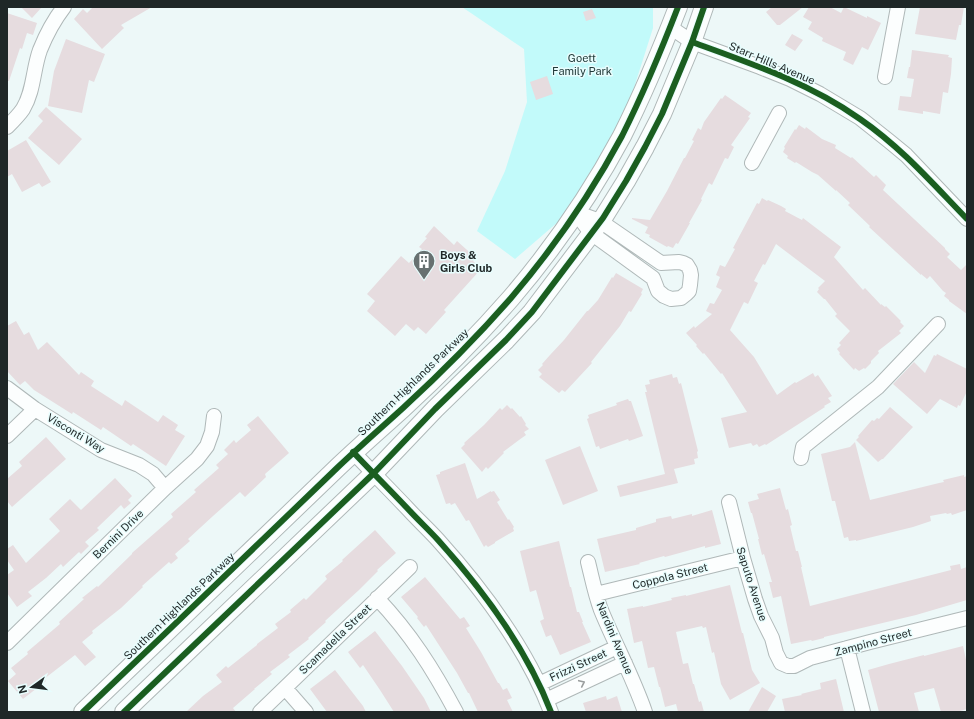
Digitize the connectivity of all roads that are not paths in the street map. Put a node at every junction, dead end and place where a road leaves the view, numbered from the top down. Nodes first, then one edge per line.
1 (64, 7) edge
2 (678, 7) edge
3 (704, 7) edge
4 (898, 7) edge
5 (670, 27) junction
6 (692, 42) junction
7 (885, 76) dead end
8 (780, 113) dead end
9 (7, 127) edge
10 (752, 163) dead end
11 (575, 212) junction
12 (967, 218) edge
13 (596, 227) junction
14 (938, 324) dead end
15 (7, 388) edge
16 (35, 409) junction
17 (214, 416) dead end
18 (7, 436) edge
19 (353, 452) junction
20 (801, 458) dead end
21 (374, 474) junction
22 (165, 488) junction
23 (729, 502) dead end
24 (743, 558) junction
25 (588, 562) dead end
26 (410, 567) dead end
27 (596, 594) junction
28 (377, 598) junction
29 (967, 618) edge
30 (7, 643) edge
31 (617, 647) junction
32 (847, 648) junction
33 (781, 662) joint
34 (625, 663) junction
35 (539, 684) junction
36 (285, 688) junction
37 (549, 706) edge
38 (83, 712) edge
39 (124, 712) edge
40 (260, 712) edge
41 (306, 712) edge
42 (456, 712) edge
43 (645, 712) edge
44 (863, 712) edge

1 - 9 street
2 - 5 main road, Southern Highlands Parkway
3 - 6 main road
4 - 7 street
5 - 6 street, Starr Hills Avenue
5 - 11 main road, Southern Highlands Parkway
6 - 12 street, Starr Hills Avenue
6 - 13 main road
8 - 10 street
11 - 13 street
11 - 19 main road, Southern Highlands Parkway
13 - 13 street
13 - 21 main road
14 - 20 street
15 - 16 street, Visconti Way
16 - 18 street
16 - 22 street, Visconti Way
17 - 22 street, Bernini Drive
19 - 21 street
19 - 38 main road, Southern Highlands Parkway
21 - 35 street
21 - 39 main road
22 - 30 street, Bernini Drive
23 - 24 street, Saputo Avenue
24 - 27 street, Coppola Street
24 - 33 street, Saputo Avenue
25 - 27 street, Nardini Avenue
26 - 28 street, Scamadella Street
27 - 31 street, Nardini Avenue
28 - 36 street, Scamadella Street
28 - 42 street
29 - 32 street, Zampino Street
31 - 34 street, Nardini Avenue
31 - 35 street, Frizzi Street
32 - 33 street, Zampino Street
32 - 44 street
37 -> 34 street, Frizzi Street
34 - 43 street, Nardini Avenue
35 - 37 street
36 - 40 street, Scamadella Street
36 - 41 street

